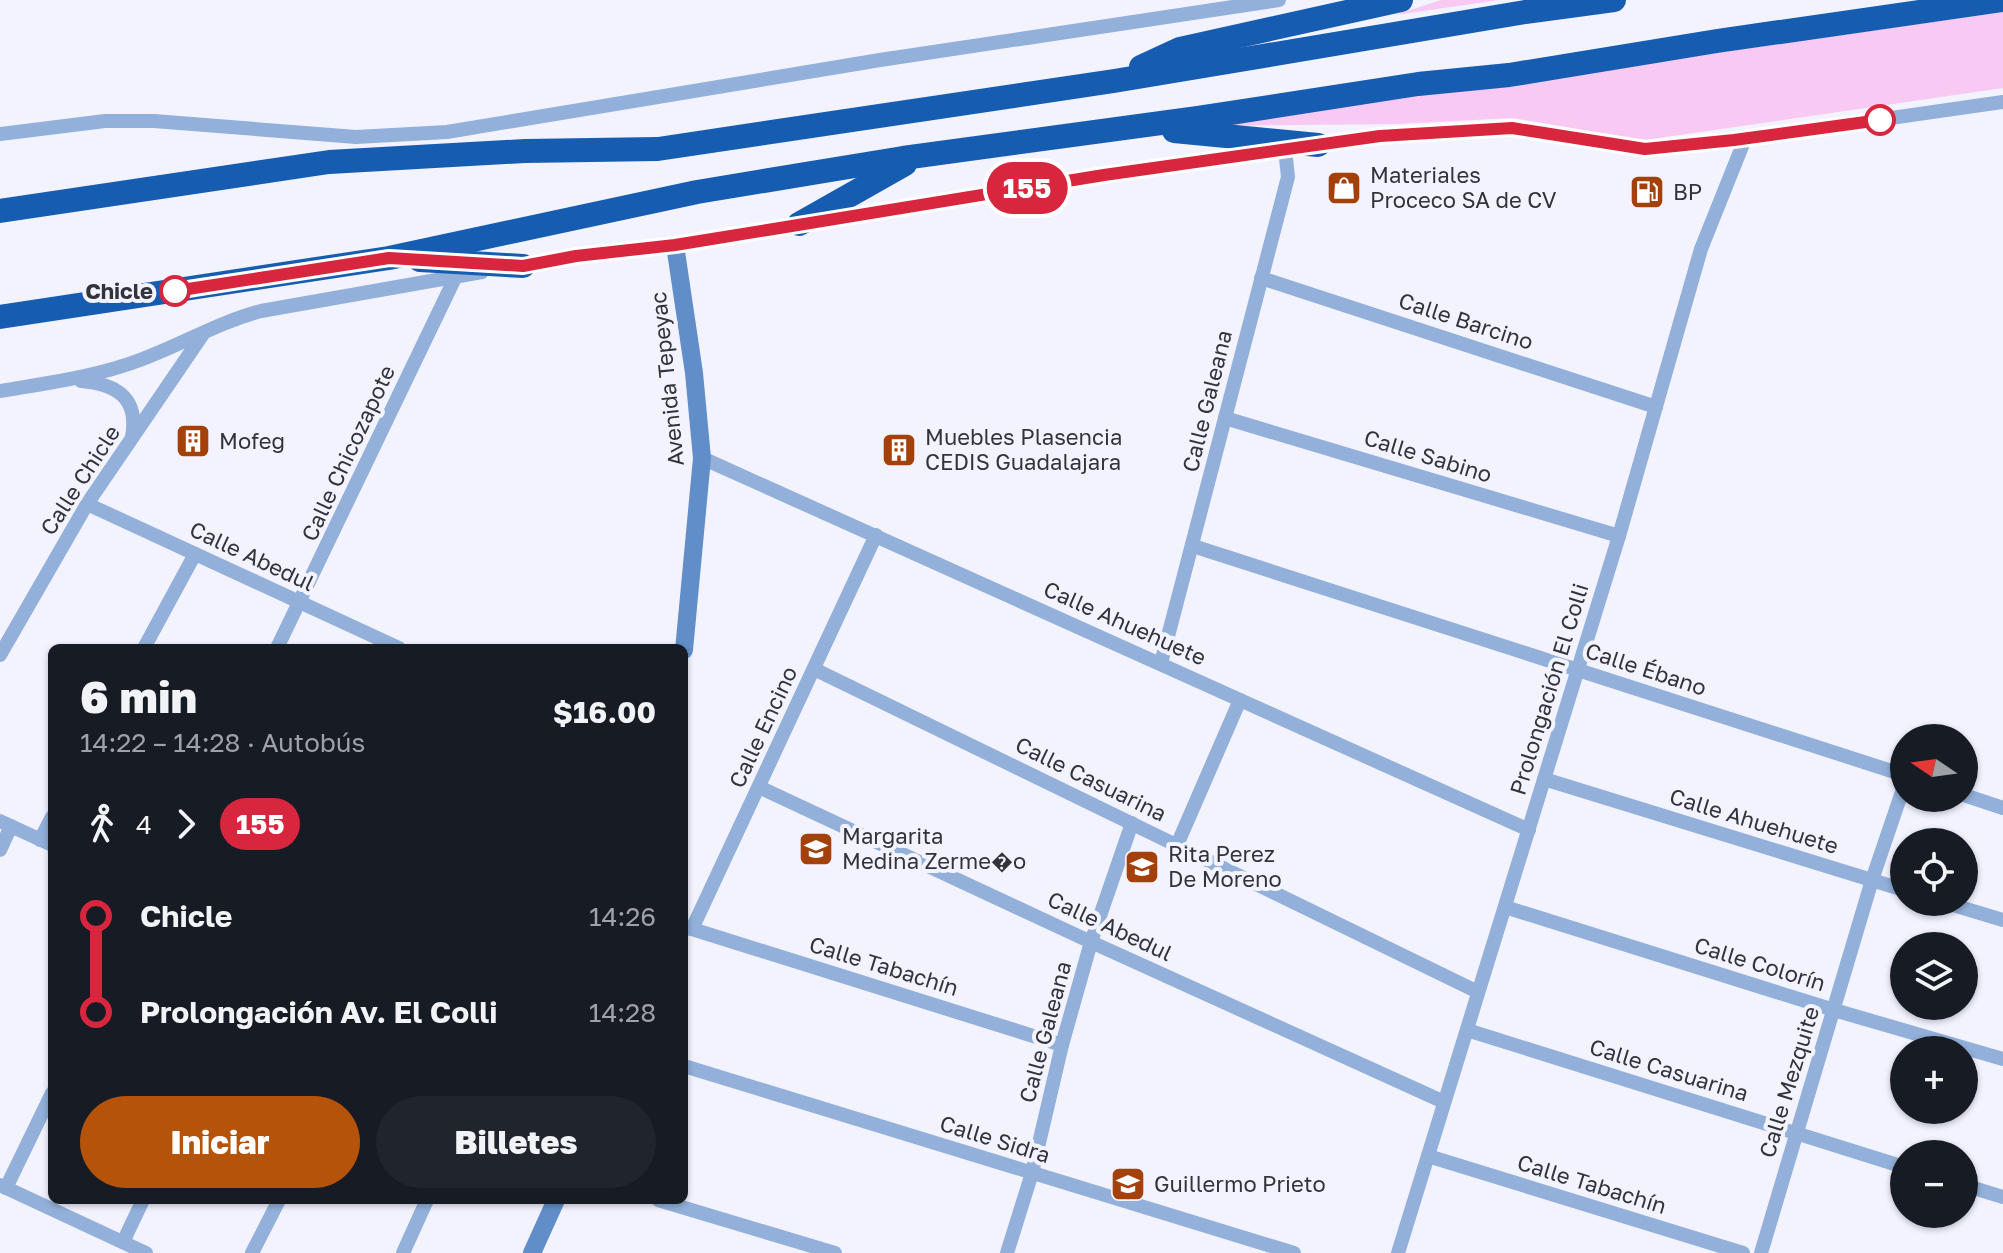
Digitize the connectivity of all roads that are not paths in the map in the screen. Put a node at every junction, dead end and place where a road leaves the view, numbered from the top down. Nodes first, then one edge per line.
1 (1279, 0) edge
2 (1401, 0) edge
3 (1614, 0) edge
4 (1997, 2) edge
5 (1114, 81) junction
6 (2003, 102) edge
7 (1132, 127) junction
8 (0, 134) edge
9 (1745, 139) junction
10 (1318, 145) junction
11 (1285, 149) junction
12 (919, 156) junction
13 (0, 211) edge
14 (799, 224) junction
15 (675, 245) junction
16 (389, 258) junction
17 (523, 266) junction
18 (456, 276) junction
19 (1261, 278) junction
20 (7, 318) edge
21 (204, 333) junction
22 (68, 380) junction
23 (0, 391) edge
24 (1656, 407) junction
25 (1225, 418) junction
26 (132, 440) junction
27 (702, 458) junction
28 (87, 504) junction
29 (876, 535) junction
30 (1619, 536) junction
31 (1193, 546) junction
32 (195, 554) junction
33 (301, 603) junction
34 (146, 644) edge
35 (279, 644) edge
36 (390, 644) edge
37 (685, 644) edge
38 (0, 655) edge
39 (1161, 663) junction
40 (814, 669) junction
41 (1576, 670) junction
42 (1240, 700) junction
43 (1890, 771) edge
44 (1544, 779) junction
45 (759, 787) junction
46 (1978, 800) edge
47 (2003, 808) edge
48 (1895, 812) edge
49 (1132, 823) junction
50 (6, 824) edge
51 (1529, 830) junction
52 (46, 843) edge
53 (1177, 845) junction
54 (0, 850) edge
55 (1872, 880) junction
56 (1890, 886) edge
57 (1505, 907) junction
58 (1978, 912) edge
59 (2003, 920) edge
60 (688, 929) edge
61 (1091, 942) junction
62 (1478, 992) junction
63 (1834, 1010) junction
64 (1467, 1030) junction
65 (1062, 1045) junction
66 (2003, 1059) edge
67 (688, 1067) edge
68 (48, 1101) edge
69 (1444, 1102) junction
70 (1797, 1133) junction
71 (1428, 1156) junction
72 (1890, 1163) edge
73 (1032, 1173) junction
74 (3, 1186) edge
75 (1978, 1189) edge
76 (2003, 1197) edge
77 (141, 1204) edge
78 (277, 1204) edge
79 (425, 1204) edge
80 (554, 1204) edge
81 (671, 1204) edge
82 (123, 1242) junction
83 (146, 1253) edge
84 (252, 1253) edge
85 (403, 1253) edge
86 (532, 1253) edge
87 (835, 1253) edge
88 (1007, 1253) edge
89 (1294, 1253) edge
90 (1398, 1253) edge
91 (1743, 1253) edge
92 (1761, 1253) edge

1 - 8 street
2 - 5 highway
3 - 5 highway
4 - 7 highway
5 - 13 highway
6 - 9 street
7 - 10 highway
7 - 12 highway
9 - 10 street
9 - 24 street, Prolongación El Colli
10 - 11 street
11 - 14 street
11 - 19 street, Calle Galeana
12 - 14 highway
12 - 16 highway
14 - 15 street
15 - 17 street
15 - 27 street, Avenida Tepeyac
16 - 17 highway
16 - 20 highway
17 - 18 street
18 - 21 street
18 - 33 street, Calle Chicozapote
19 - 24 street, Calle Barcino
19 - 25 street, Calle Galeana
21 - 22 street
21 - 26 street, Calle Chicle
22 - 23 street
22 - 26 street
24 - 30 street, Prolongación El Colli
25 - 30 street, Calle Sabino
25 - 31 street, Calle Galeana
26 - 28 street, Calle Chicle
27 - 29 street, Calle Ahuehuete
27 - 37 street, Avenida Tepeyac
28 - 32 street, Calle Abedul
28 - 38 street, Calle Chicle
29 - 39 street, Calle Ahuehuete
29 - 40 street, Calle Encino
30 - 41 street, Prolongación El Colli
31 - 39 street, Calle Galeana
31 - 41 street, Calle Ébano
32 - 33 street, Calle Abedul
32 - 34 street
33 - 35 street, Calle Chicozapote
33 - 36 street, Calle Abedul
39 - 42 street, Calle Ahuehuete
40 - 45 street, Calle Encino
40 - 49 street, Calle Casuarina
41 - 43 street, Calle Ébano
41 - 44 street, Prolongación El Colli
42 - 51 street, Calle Ahuehuete
42 - 53 street
44 - 51 street, Prolongación El Colli
44 - 55 street, Calle Ahuehuete
45 - 60 street, Calle Encino
45 - 61 street, Calle Abedul
46 - 47 street
48 - 55 street, Calle Mezquite
49 - 53 street, Calle Casuarina
49 - 61 street, Calle Galeana
50 - 52 street
50 - 54 street
51 - 57 street, Prolongación El Colli
53 - 62 street, Calle Casuarina
55 - 56 street, Calle Ahuehuete
55 - 63 street, Calle Mezquite
57 - 62 street, Prolongación El Colli
57 - 63 street, Calle Colorín
58 - 59 street
60 - 65 street, Calle Tabachín
61 - 65 street, Calle Galeana
61 - 69 street, Calle Abedul
62 - 64 street, Prolongación El Colli
63 - 66 street, Calle Colorín
63 - 70 street, Calle Mezquite
64 - 69 street, Prolongación El Colli
64 - 70 street, Calle Casuarina
65 - 73 street, Calle Galeana
67 - 73 street, Calle Sidra
68 - 74 street
69 - 71 street, Prolongación El Colli
70 - 72 street, Calle Casuarina
70 - 92 street, Calle Mezquite
71 - 90 street, Prolongación El Colli
71 - 91 street, Calle Tabachín
73 - 88 street, Calle Galeana
73 - 89 street, Calle Sidra
74 - 82 street
75 - 76 street
77 - 82 street
78 - 84 street
79 - 85 street
80 - 86 street
81 - 87 street
82 - 83 street

